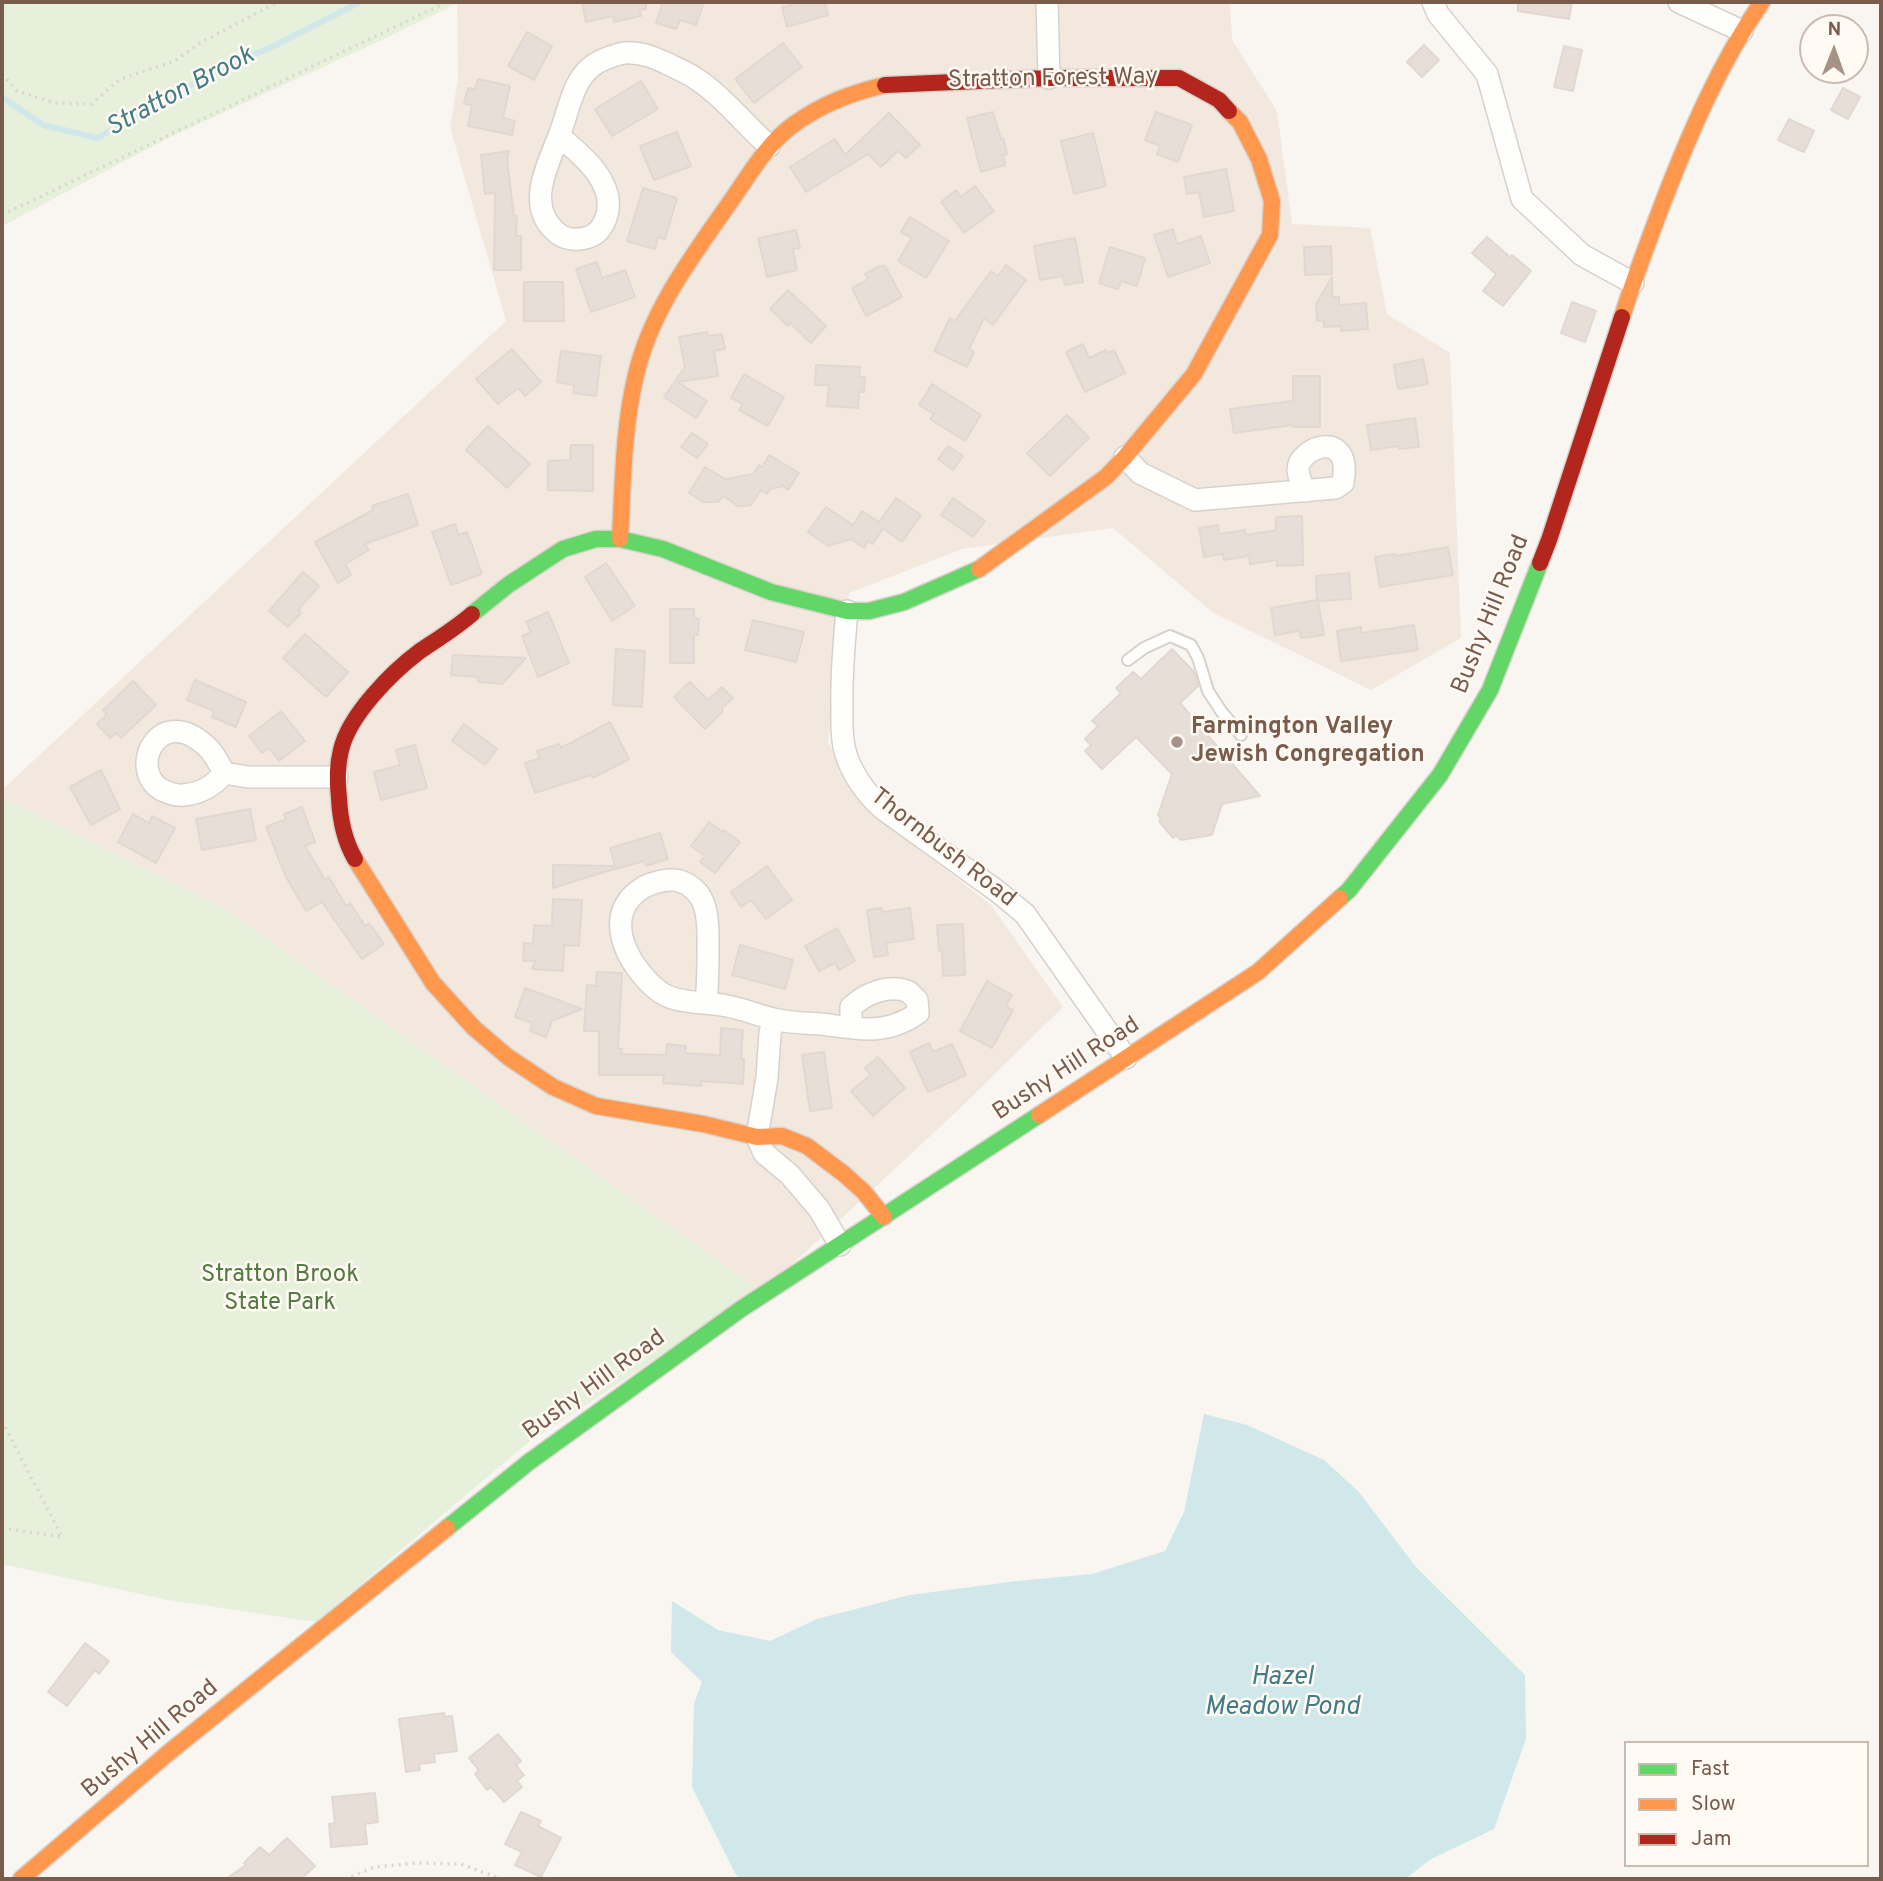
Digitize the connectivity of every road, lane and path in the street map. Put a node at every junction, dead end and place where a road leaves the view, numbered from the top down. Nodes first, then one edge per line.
1 (278, 2) edge
2 (447, 2) edge
3 (1047, 2) edge
4 (1433, 2) edge
5 (1679, 2) edge
6 (1762, 2) edge
7 (1742, 31) junction
8 (2, 74) edge
9 (1049, 78) junction
10 (559, 136) junction
11 (769, 146) junction
12 (2, 215) edge
13 (1633, 283) junction
14 (1125, 457) junction
15 (1306, 491) dead end
16 (620, 539) junction
17 (846, 611) junction
18 (1128, 660) dead end
19 (1241, 735) dead end
20 (224, 773) dead end
21 (337, 777) junction
22 (706, 1002) junction
23 (774, 1019) junction
24 (851, 1027) dead end
25 (1126, 1058) junction
26 (757, 1137) junction
27 (884, 1216) junction
28 (839, 1245) junction
29 (2, 1421) edge
30 (2, 1528) edge
31 (21, 1879) edge
32 (345, 1879) edge
33 (501, 1879) edge

1 - 8 path
2 - 12 path
3 - 9 street
4 - 13 street
5 - 7 street
6 - 7 street, Bushy Hill Road
7 - 13 street, Bushy Hill Road
9 - 11 street, Stratton Forest Way
9 - 14 street, Stratton Forest Way
10 - 10 street
10 - 11 street
11 - 16 street, Stratton Forest Way
13 - 25 street, Bushy Hill Road
14 - 15 street
14 - 17 street, Stratton Forest Way
16 - 17 street, Stratton Forest Way
16 - 21 street, Stratton Forest Way
17 - 25 street, Thornbush Road
18 - 19 lane
20 - 21 street
21 - 26 street, Stratton Forest Way
22 - 22 street
22 - 23 street
23 - 24 street
23 - 26 street
25 - 27 street, Bushy Hill Road
26 - 27 street, Stratton Forest Way
26 - 28 street
27 - 28 street, Bushy Hill Road
28 - 31 street, Bushy Hill Road
29 - 30 path
32 - 33 path

